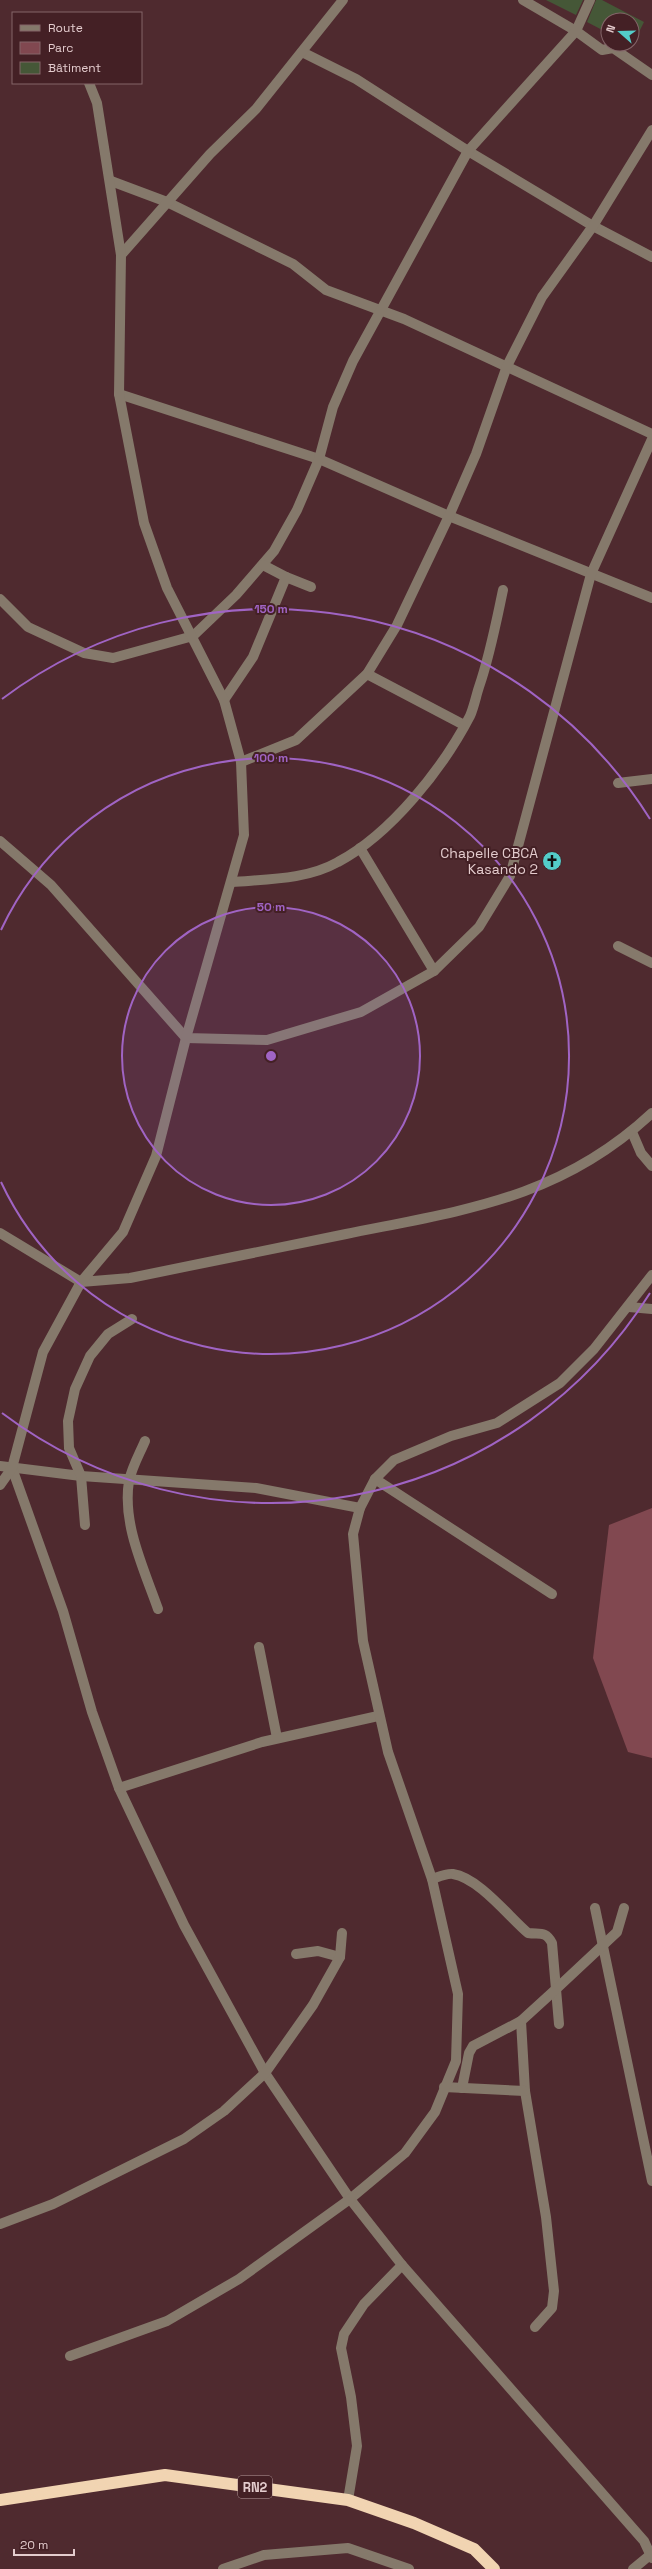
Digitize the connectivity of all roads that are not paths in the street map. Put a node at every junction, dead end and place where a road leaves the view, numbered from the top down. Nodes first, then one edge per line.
1 (343, 0) edge
2 (523, 0) edge
3 (590, 0) edge
4 (576, 31) junction
5 (302, 52) junction
6 (652, 75) edge
7 (89, 84) edge
8 (652, 130) edge
9 (468, 151) junction
10 (111, 181) junction
11 (166, 202) junction
12 (592, 226) junction
13 (121, 255) junction
14 (652, 257) edge
15 (380, 309) junction
16 (507, 366) junction
17 (119, 394) junction
18 (652, 434) edge
19 (652, 439) edge
20 (319, 459) junction
21 (449, 516) junction
22 (263, 565) junction
23 (591, 574) junction
24 (286, 577) junction
25 (311, 587) dead end
26 (502, 590) dead end
27 (652, 598) edge
28 (0, 599) edge
29 (193, 636) junction
30 (367, 674) junction
31 (224, 700) junction
32 (464, 724) junction
33 (241, 762) junction
34 (652, 779) edge
35 (618, 783) dead end
36 (0, 841) edge
37 (360, 848) junction
38 (232, 882) junction
39 (618, 946) dead end
40 (652, 963) edge
41 (434, 971) junction
42 (186, 1038) junction
43 (652, 1113) edge
44 (632, 1132) junction
45 (652, 1166) edge
46 (0, 1233) edge
47 (652, 1275) edge
48 (81, 1282) junction
49 (629, 1307) junction
50 (652, 1309) edge
51 (132, 1319) dead end
52 (145, 1441) dead end
53 (0, 1466) edge
54 (12, 1468) junction
55 (81, 1476) junction
56 (130, 1479) junction
57 (375, 1479) junction
58 (0, 1485) edge
59 (360, 1508) junction
60 (85, 1526) dead end
61 (552, 1594) dead end
62 (158, 1609) dead end
63 (259, 1647) dead end
64 (378, 1716) junction
65 (277, 1738) junction
66 (119, 1788) junction
67 (432, 1879) junction
68 (595, 1908) dead end
69 (624, 1908) dead end
70 (342, 1933) dead end
71 (603, 1945) junction
72 (296, 1954) dead end
73 (340, 1958) junction
74 (555, 1990) junction
75 (521, 2020) junction
76 (559, 2024) dead end
77 (265, 2073) junction
78 (444, 2087) junction
79 (462, 2088) junction
80 (525, 2091) junction
81 (652, 2181) edge
82 (350, 2199) junction
83 (0, 2224) edge
84 (402, 2264) junction
85 (535, 2327) dead end
86 (70, 2356) dead end
87 (0, 2500) edge
88 (348, 2500) junction
89 (651, 2556) edge
90 (223, 2569) edge
91 (409, 2569) edge
92 (494, 2569) edge
93 (633, 2569) edge

1 - 5 street
2 - 4 street
3 - 4 street
4 - 6 street
4 - 9 street
5 - 9 street
5 - 11 street
7 - 10 street
8 - 12 street
9 - 12 street
9 - 15 street
10 - 11 street
10 - 13 street
11 - 13 street
11 - 15 street
12 - 14 street
12 - 16 street
13 - 17 street
15 - 16 street
15 - 20 street
16 - 18 street
16 - 21 street
17 - 20 street
17 - 29 street
19 - 23 street
20 - 21 street
20 - 22 street
21 - 23 street
21 - 30 street
22 - 24 street
22 - 29 street
23 - 27 street
23 - 41 street
24 - 25 street
24 - 31 street
26 - 32 street
28 - 29 street
29 - 31 street
30 - 32 street
30 - 33 street
31 - 33 street
32 - 37 street
33 - 38 street
34 - 35 street
36 - 42 street
37 - 38 street
37 - 41 street
38 - 42 street
39 - 40 street
41 - 42 street
42 - 48 street
43 - 44 street
44 - 45 street
44 - 48 street
46 - 48 street
47 - 49 street
48 - 54 street
49 - 50 street
49 - 57 street
51 - 55 street
52 - 56 street
53 - 54 street
54 - 55 street
54 - 58 street
54 - 66 street
55 - 56 street
55 - 60 street
56 - 59 street
56 - 62 street
57 - 59 street
57 - 61 street
59 - 64 street
63 - 65 street
64 - 65 street
64 - 67 street
65 - 66 street
66 - 77 street
67 - 74 street
67 - 78 street
68 - 71 street
69 - 71 street
70 - 73 street
71 - 74 street
71 - 81 street
72 - 73 street
73 - 77 street
74 - 75 street
74 - 76 street
75 - 79 street
75 - 80 street
77 - 82 street
77 - 83 street
78 - 79 street
78 - 82 street
79 - 80 street
80 - 85 street
82 - 84 street
82 - 86 street
84 - 88 street
84 - 89 street
87 - 88 highway, RN2
88 - 92 highway, RN2
89 - 93 street
90 - 91 street

